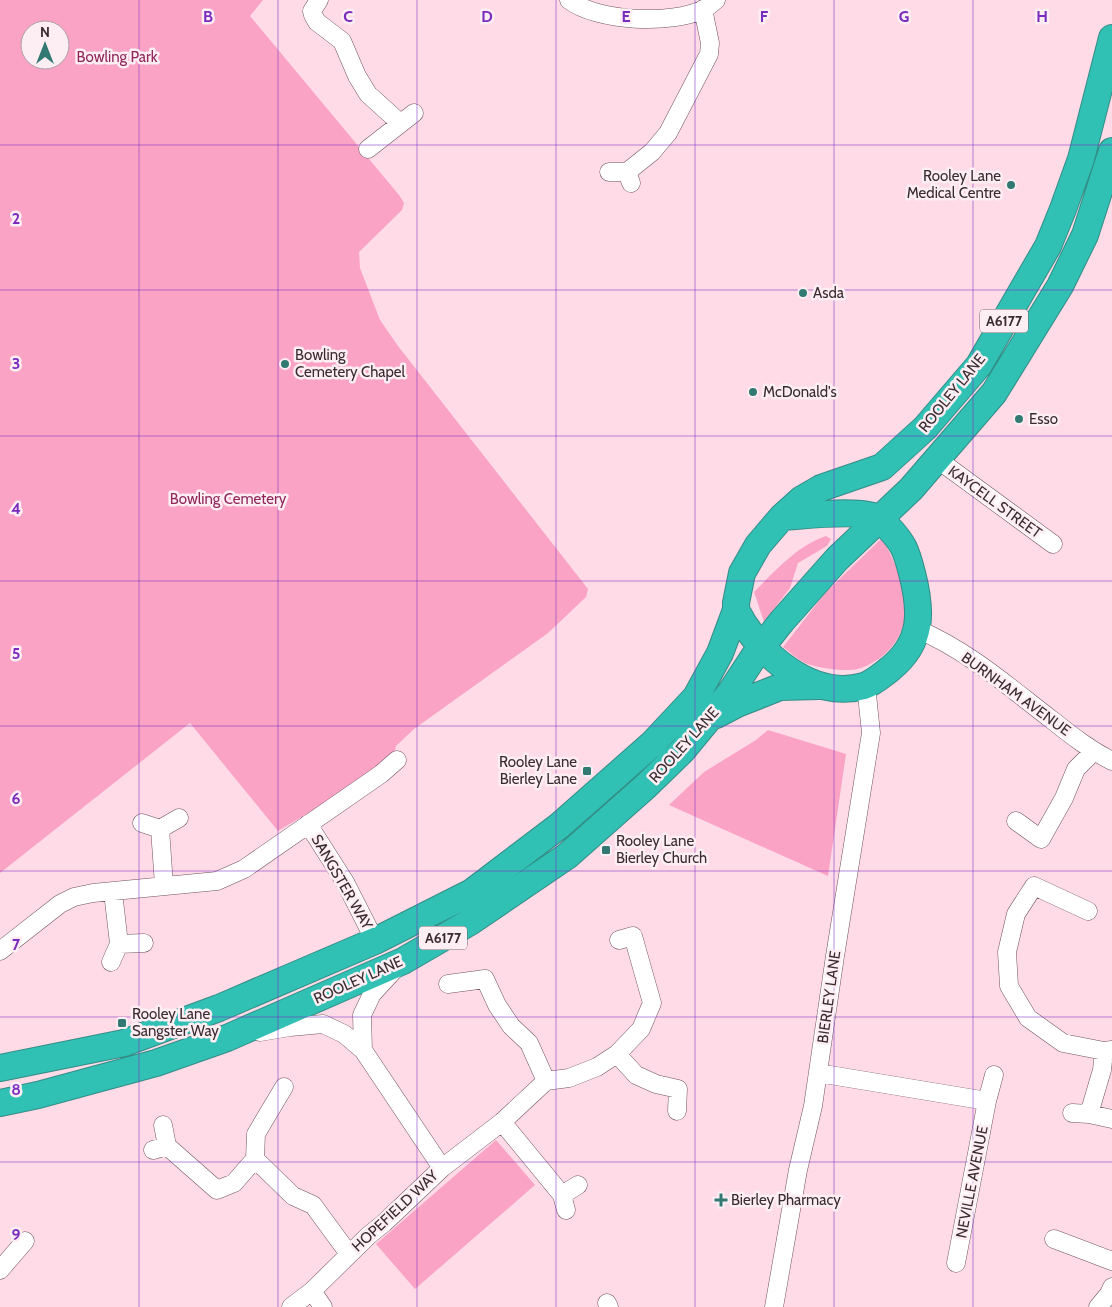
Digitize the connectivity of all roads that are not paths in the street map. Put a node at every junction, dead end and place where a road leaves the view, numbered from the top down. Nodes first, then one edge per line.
1 (319, 0) edge
2 (569, 0) edge
3 (710, 4) edge
4 (1112, 38) edge
5 (368, 149) dead end
6 (1110, 164) edge
7 (609, 172) dead end
8 (938, 459) junction
9 (839, 514) junction
10 (782, 517) junction
11 (880, 518) junction
12 (1053, 544) dead end
13 (837, 559) junction
14 (736, 610) junction
15 (918, 629) junction
16 (761, 647) junction
17 (866, 685) junction
18 (821, 686) junction
19 (707, 720) junction
20 (1093, 752) junction
21 (397, 760) dead end
22 (1112, 761) edge
23 (179, 818) dead end
24 (1016, 821) dead end
25 (142, 823) dead end
26 (308, 824) junction
27 (160, 829) junction
28 (164, 885) junction
29 (113, 892) junction
30 (1088, 911) dead end
31 (633, 936) dead end
32 (375, 941) junction
33 (144, 943) dead end
34 (119, 944) junction
35 (0, 951) edge
36 (403, 961) junction
37 (112, 962) dead end
38 (448, 984) dead end
39 (228, 1038) junction
40 (363, 1050) junction
41 (1108, 1051) edge
42 (617, 1054) junction
43 (0, 1068) edge
44 (818, 1073) junction
45 (994, 1075) dead end
46 (546, 1081) junction
47 (284, 1087) dead end
48 (987, 1101) junction
49 (0, 1103) edge
50 (677, 1111) dead end
51 (1112, 1119) edge
52 (502, 1122) junction
53 (162, 1125) dead end
54 (255, 1160) junction
55 (442, 1168) junction
56 (578, 1185) dead end
57 (1054, 1239) dead end
58 (25, 1241) dead end
59 (349, 1254) junction
60 (1112, 1261) edge
61 (956, 1263) dead end
62 (0, 1270) edge
63 (1112, 1287) edge
64 (312, 1290) junction
65 (291, 1307) edge
66 (324, 1307) edge
67 (774, 1307) edge
68 (1098, 1307) edge

1 - 5 street
2 - 3 street
3 - 7 street
4 - 10 highway, ROOLEY LANE / A6177
6 - 8 highway, ROOLEY LANE / A6177
8 - 11 highway, ROOLEY LANE / A6177
8 - 12 street, KAYCELL STREET
9 - 10 highway
9 - 11 highway
9 - 13 highway, A6177
10 - 14 highway, ROOLEY LANE / A6177
11 - 13 highway, ROOLEY LANE / A6177
11 - 15 highway
13 - 16 highway, ROOLEY LANE / A6177
14 - 16 highway
14 - 32 highway, ROOLEY LANE / A6177
15 - 17 highway
15 - 20 street, BURNHAM AVENUE
16 - 18 highway
16 - 19 highway, ROOLEY LANE / A6177
17 - 18 highway
17 - 44 street, BIERLEY LANE
18 - 19 highway
19 - 36 highway, ROOLEY LANE / A6177
20 - 22 street, BURNHAM AVENUE
20 - 24 street
21 - 26 street, SANGSTER WAY
23 - 27 street
25 - 27 street
26 - 28 street, SANGSTER WAY
26 - 32 street, SANGSTER WAY
27 - 28 street
28 - 29 street, SANGSTER WAY
29 - 34 street
29 - 35 street, SANGSTER WAY
30 - 41 street
31 - 42 street
32 - 43 highway, ROOLEY LANE / A6177
33 - 34 street
34 - 37 street
36 - 39 highway, ROOLEY LANE / A6177
36 - 40 street
38 - 46 street
39 - 40 street, HOPEFIELD WAY
39 - 49 highway, ROOLEY LANE / A6177
40 - 55 street, HOPEFIELD WAY
41 - 51 street
42 - 46 street
42 - 50 street
44 - 48 street
44 - 67 street, BIERLEY LANE
45 - 48 street, NEVILLE AVENUE
46 - 52 street
47 - 54 street
48 - 61 street, NEVILLE AVENUE
52 - 55 street
52 - 56 street
53 - 54 street
54 - 59 street
55 - 59 street, HOPEFIELD WAY
57 - 60 street
58 - 62 street
59 - 64 street, HOPEFIELD WAY
63 - 68 street
64 - 65 street, HOPEFIELD WAY
64 - 66 street

